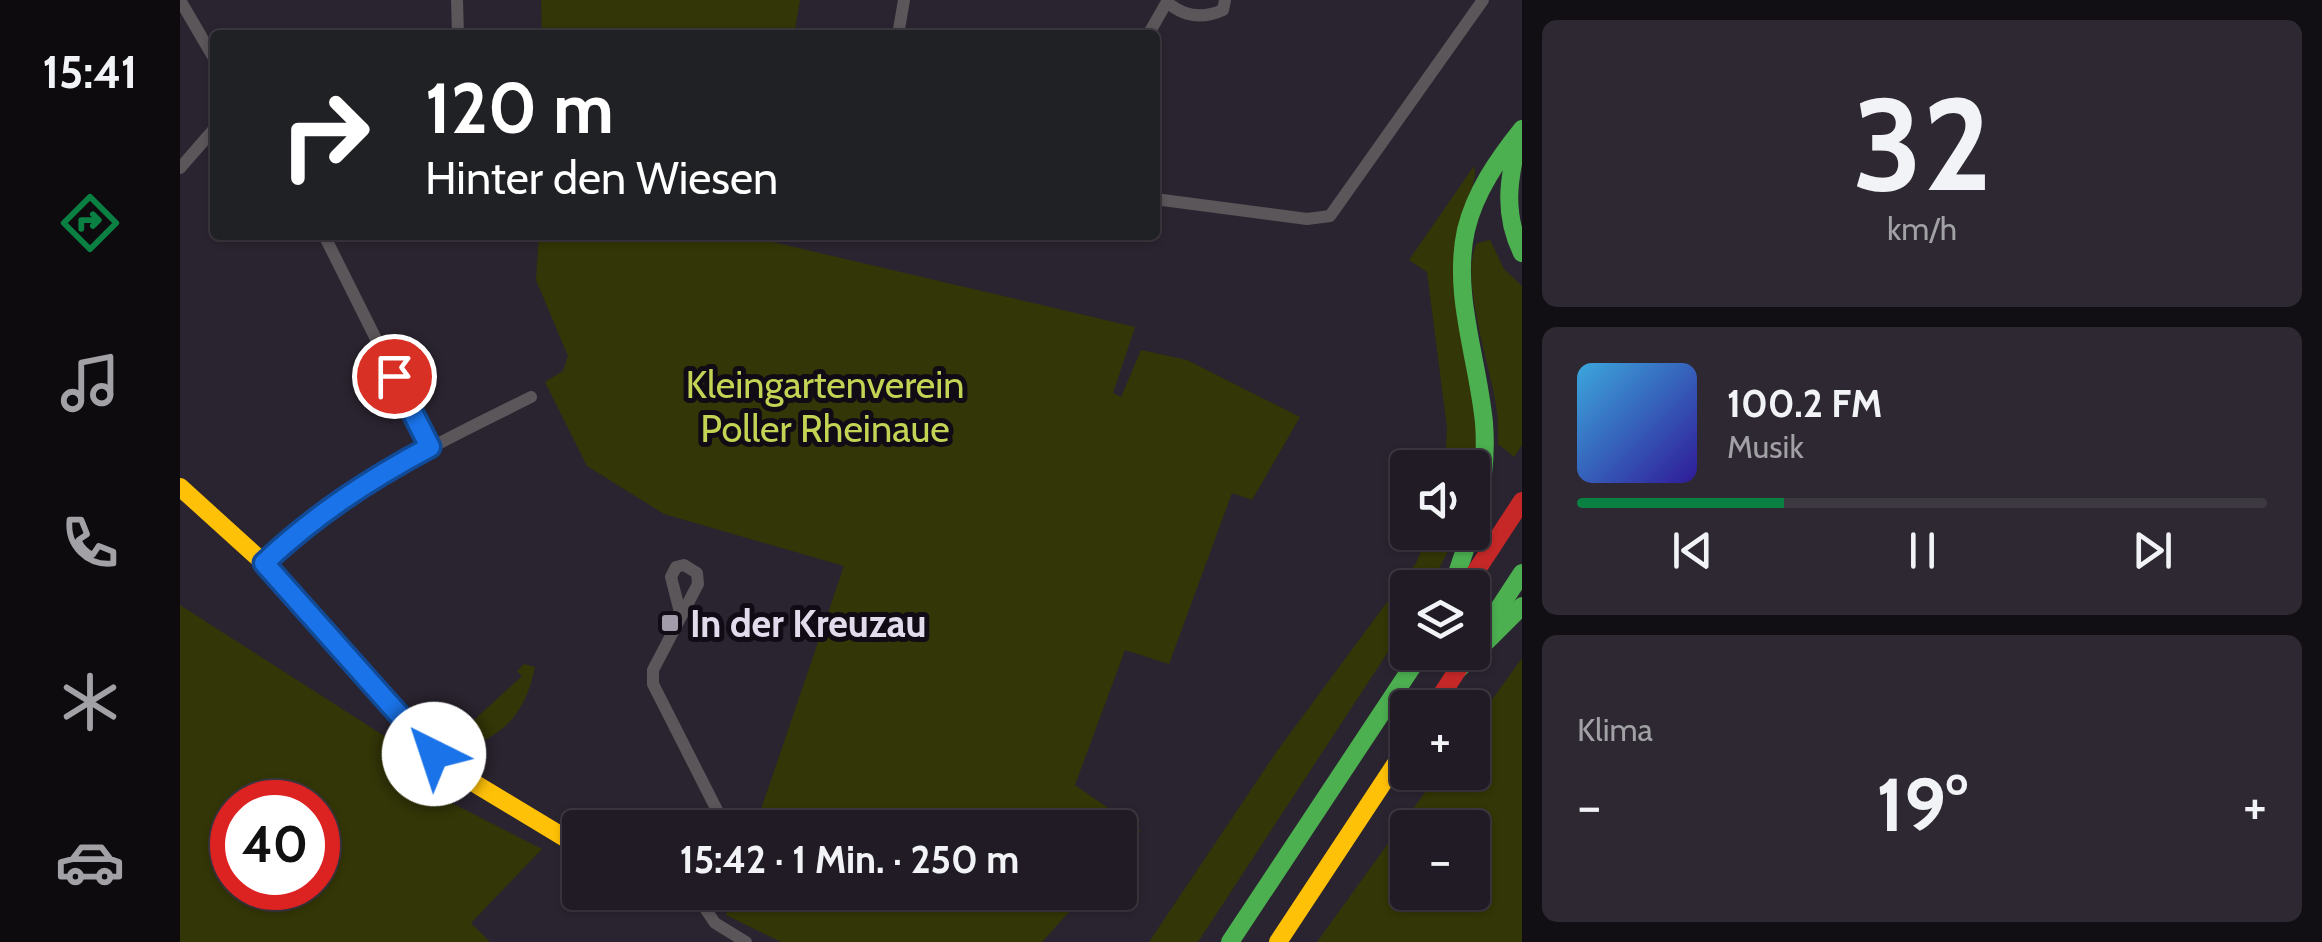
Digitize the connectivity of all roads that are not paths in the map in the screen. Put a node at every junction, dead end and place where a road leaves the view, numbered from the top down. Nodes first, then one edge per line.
1 (180, 0) edge
2 (457, 0) edge
3 (904, 0) edge
4 (1225, 0) edge
5 (1483, 0) edge
6 (1167, 1) edge
7 (458, 30) edge
8 (899, 30) edge
9 (1151, 30) edge
10 (210, 49) edge
11 (1522, 129) edge
12 (210, 134) edge
13 (180, 168) edge
14 (1160, 200) edge
15 (326, 240) edge
16 (1522, 253) edge
17 (531, 397) dead end
18 (430, 447) junction
19 (1487, 450) edge
20 (180, 487) edge
21 (1522, 501) edge
22 (264, 563) junction
23 (1477, 570) edge
24 (1522, 573) edge
25 (1522, 606) edge
26 (681, 616) dead end
27 (1490, 621) edge
28 (1490, 638) edge
29 (1410, 670) edge
30 (1458, 670) edge
31 (1444, 690) edge
32 (1390, 772) edge
33 (717, 810) edge
34 (562, 836) edge
35 (707, 910) edge
36 (746, 942) edge
37 (1230, 942) edge
38 (1278, 942) edge

1 - 10 street
2 - 7 street
3 - 8 street
4 - 6 street
5 - 14 street
6 - 9 street
11 - 16 main road
11 - 19 main road
12 - 13 street
15 - 18 street
17 - 18 street
18 - 22 street
20 - 22 main road
21 - 23 main road
22 - 34 main road
24 - 27 main road
25 - 28 main road
26 - 33 street
29 - 37 main road
30 - 31 main road
32 - 38 main road
35 - 36 street

